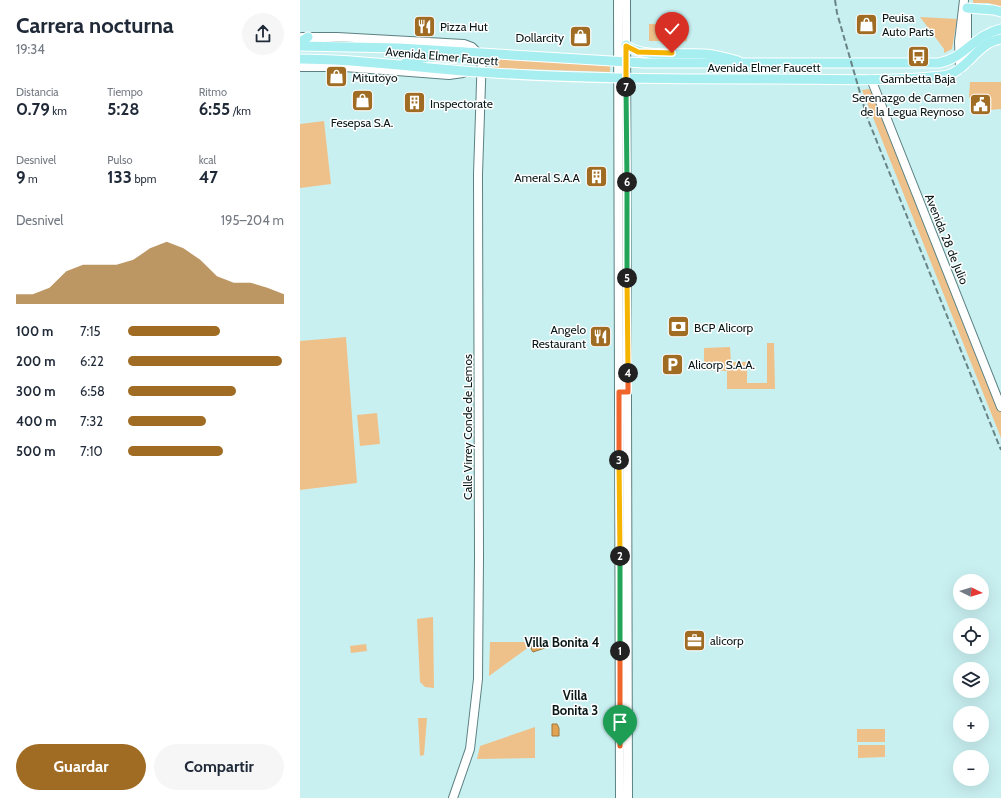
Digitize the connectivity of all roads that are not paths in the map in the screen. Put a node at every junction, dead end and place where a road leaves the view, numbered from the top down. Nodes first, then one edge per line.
1 (618, 0) edge
2 (626, 0) edge
3 (965, 3) edge
4 (1001, 12) edge
5 (1001, 29) edge
6 (303, 39) edge
7 (1001, 39) edge
8 (414, 45) junction
9 (300, 46) edge
10 (626, 46) junction
11 (334, 47) junction
12 (377, 48) junction
13 (463, 52) junction
14 (963, 52) junction
15 (480, 53) junction
16 (300, 59) edge
17 (334, 60) junction
18 (377, 62) junction
19 (622, 62) junction
20 (402, 64) junction
21 (745, 64) junction
22 (964, 66) junction
23 (300, 67) edge
24 (477, 72) junction
25 (622, 79) junction
26 (871, 79) junction
27 (1001, 407) edge
28 (624, 458) junction
29 (453, 798) edge
30 (620, 798) edge
31 (628, 798) edge

1 - 19 main road
2 - 10 main road
3 - 4 main road
3 - 14 main road
5 - 14 main road, Avenida Elmer Faucett
6 - 8 main road
7 - 22 main road, Avenida Elmer Faucett
8 - 12 main road, Avenida Elmer Faucett
8 - 13 main road, Avenida Elmer Faucett
8 - 15 main road
9 - 11 main road, Avenida Elmer Faucett
10 - 19 main road
10 - 21 main road
11 - 12 main road, Avenida Elmer Faucett
11 - 17 main road
12 - 18 main road
13 - 15 main road, Avenida Elmer Faucett
13 - 20 main road
14 - 21 main road, Avenida Elmer Faucett
14 - 22 main road
15 - 19 main road, Avenida Elmer Faucett
15 - 24 main road, Calle Virrey Conde de Lemos
16 - 17 main road, Avenida Elmer Faucett
17 - 18 main road, Avenida Elmer Faucett
18 - 20 main road, Avenida Elmer Faucett
19 - 21 main road, Avenida Elmer Faucett
19 - 25 main road
20 - 24 main road, Avenida Elmer Faucett
22 - 26 main road, Avenida Elmer Faucett
23 - 24 main road
24 - 25 main road, Avenida Elmer Faucett
24 - 29 main road, Calle Virrey Conde de Lemos
25 - 26 main road, Avenida Elmer Faucett
25 - 28 main road
26 - 27 main road, Avenida 28 de Julio
28 - 30 main road
28 - 31 main road

